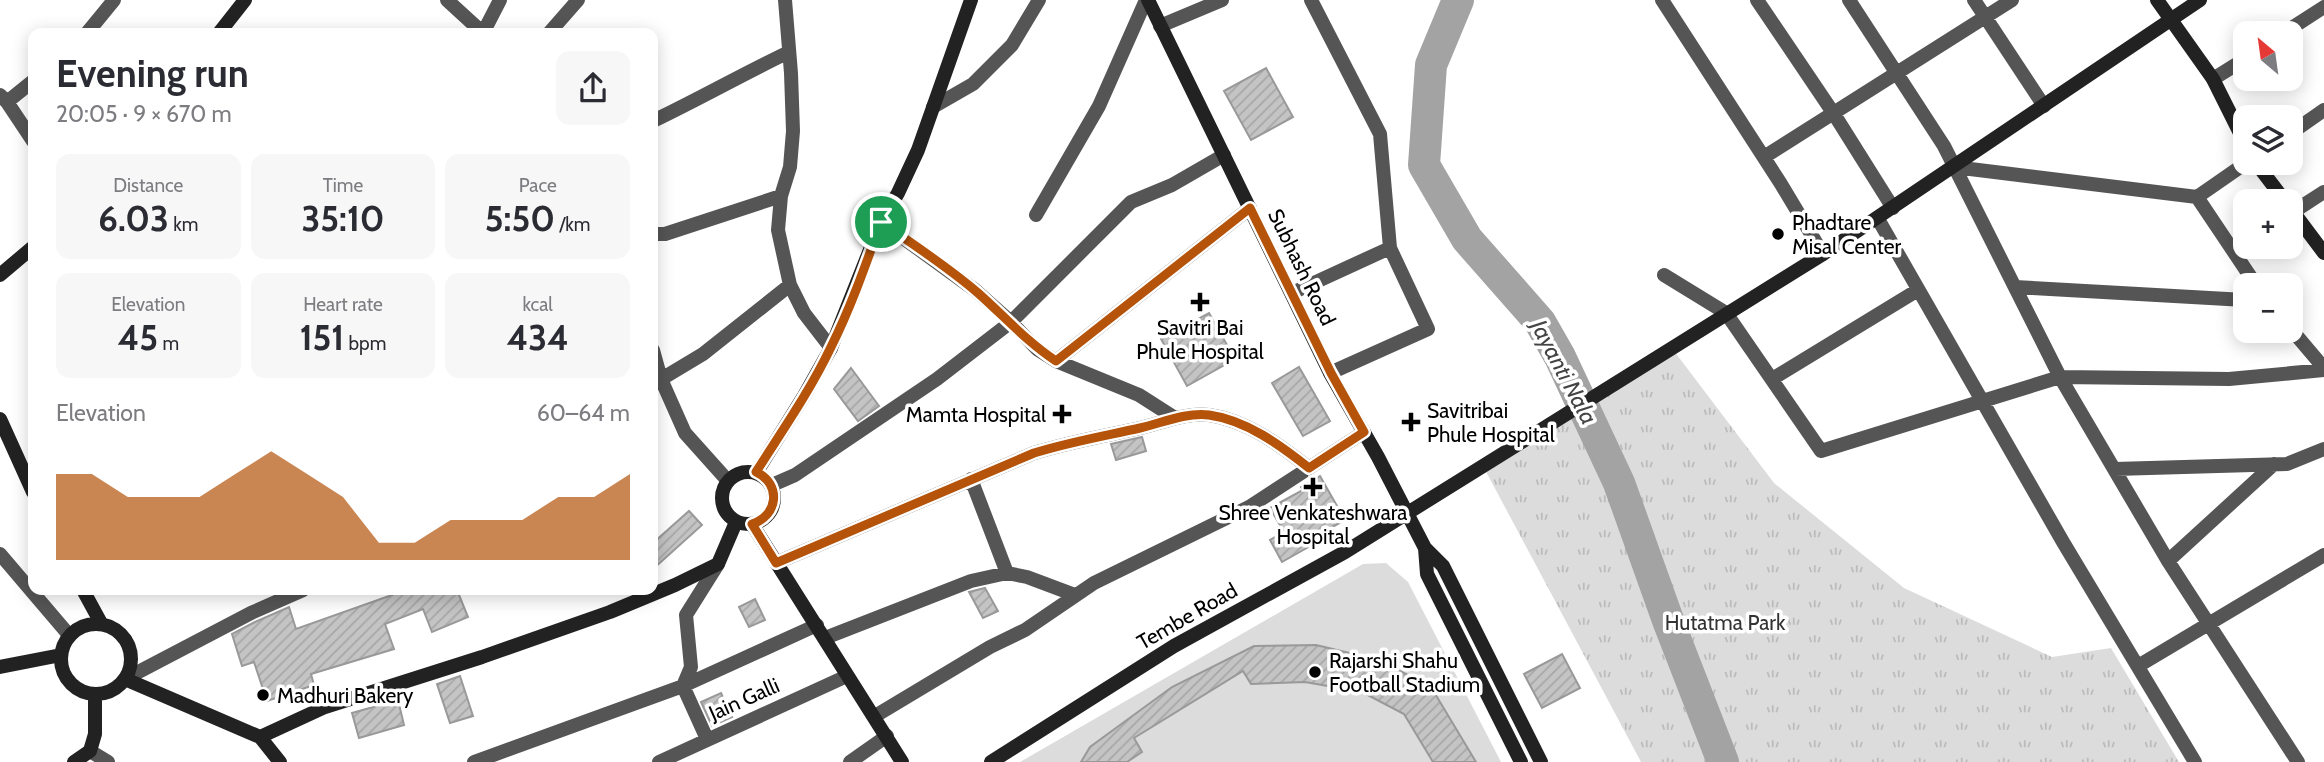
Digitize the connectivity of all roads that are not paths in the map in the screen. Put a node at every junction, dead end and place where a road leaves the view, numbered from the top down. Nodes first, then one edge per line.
1 (114, 0) edge
2 (245, 0) edge
3 (447, 0) edge
4 (500, 0) edge
5 (578, 0) edge
6 (785, 0) edge
7 (971, 0) edge
8 (1039, 0) edge
9 (1147, 0) edge
10 (1222, 0) edge
11 (1311, 0) edge
12 (1662, 0) edge
13 (1757, 0) edge
14 (1849, 0) edge
15 (1974, 0) edge
16 (2012, 0) edge
17 (2157, 0) edge
18 (2200, 0) edge
19 (2324, 7) edge
20 (1985, 17) junction
21 (2171, 20) junction
22 (2302, 21) edge
23 (1160, 26) junction
24 (92, 28) edge
25 (223, 28) edge
26 (478, 28) edge
27 (486, 28) edge
28 (553, 28) edge
29 (789, 52) junction
30 (2233, 66) edge
31 (1897, 74) junction
32 (2213, 79) junction
33 (28, 84) edge
34 (4, 99) edge
35 (2044, 106) junction
36 (933, 107) junction
37 (2324, 110) edge
38 (1834, 114) junction
39 (658, 119) edge
40 (2233, 119) edge
41 (2303, 124) edge
42 (28, 134) edge
43 (1224, 155) junction
44 (1764, 158) junction
45 (1954, 167) junction
46 (2233, 172) edge
47 (2265, 175) edge
48 (2276, 189) edge
49 (2324, 192) edge
50 (781, 196) junction
51 (2197, 197) junction
52 (2303, 201) edge
53 (1250, 208) junction
54 (1893, 208) junction
55 (1036, 215) dead end
56 (1878, 219) junction
57 (881, 222) junction
58 (2303, 225) edge
59 (658, 234) edge
60 (1390, 247) junction
61 (28, 251) edge
62 (2324, 253) edge
63 (1822, 254) junction
64 (2248, 273) edge
65 (0, 275) edge
66 (1664, 275) dead end
67 (790, 285) junction
68 (2015, 287) junction
69 (1919, 290) junction
70 (1292, 293) junction
71 (2233, 299) edge
72 (1726, 313) junction
73 (1012, 322) junction
74 (2303, 343) edge
75 (831, 348) junction
76 (1056, 361) junction
77 (2324, 369) edge
78 (1331, 373) junction
79 (2060, 377) junction
80 (1772, 379) junction
81 (658, 381) edge
82 (658, 384) edge
83 (1982, 401) junction
84 (1175, 418) junction
85 (0, 419) edge
86 (1364, 432) junction
87 (2324, 449) edge
88 (2274, 464) junction
89 (1309, 468) junction
90 (2115, 469) junction
91 (756, 472) junction
92 (971, 480) junction
93 (28, 481) edge
94 (728, 481) junction
95 (772, 485) junction
96 (1407, 511) junction
97 (736, 522) junction
98 (752, 524) junction
99 (1425, 548) junction
100 (0, 554) edge
101 (2324, 555) edge
102 (2168, 561) junction
103 (776, 563) junction
104 (718, 564) junction
105 (1007, 573) junction
106 (28, 587) edge
107 (658, 592) edge
108 (35, 595) edge
109 (85, 595) edge
110 (292, 595) edge
111 (652, 595) edge
112 (1075, 595) junction
113 (101, 623) junction
114 (2208, 623) junction
115 (821, 631) junction
116 (69, 635) junction
117 (61, 655) junction
118 (2138, 666) junction
119 (0, 667) edge
120 (847, 677) junction
121 (125, 679) junction
122 (683, 686) junction
123 (95, 694) junction
124 (875, 716) junction
125 (887, 736) junction
126 (260, 737) junction
127 (706, 739) junction
128 (90, 751) junction
129 (74, 762) edge
130 (108, 762) edge
131 (280, 762) edge
132 (474, 762) edge
133 (660, 762) edge
134 (850, 762) edge
135 (902, 762) edge
136 (991, 762) edge
137 (1521, 762) edge
138 (1541, 762) edge
139 (2195, 762) edge
140 (2298, 762) edge

1 - 24 street
2 - 25 main road
3 - 26 street
4 - 27 street
5 - 28 street
6 - 29 street
7 - 36 main road
8 - 36 street
9 - 23 main road, Subhash Road
9 - 55 street
10 - 23 street
11 - 60 street
12 - 44 street
13 - 38 street
14 - 31 street
15 - 20 street
16 - 20 street
17 - 21 main road
18 - 21 main road, Tembe Road
19 - 22 street
20 - 31 street
20 - 35 street
21 - 32 main road
21 - 35 main road, Tembe Road
23 - 43 main road, Subhash Road
29 - 39 street
29 - 50 street
30 - 32 street
31 - 38 street
31 - 45 street
32 - 40 main road
33 - 34 street
34 - 42 street
35 - 45 main road, Tembe Road
36 - 57 main road
37 - 41 street
38 - 44 street
38 - 54 street
43 - 53 main road, Subhash Road
43 - 73 street
44 - 63 street
45 - 51 street
45 - 54 main road, Tembe Road
45 - 68 street
46 - 51 street
47 - 48 main road
49 - 52 street
50 - 59 street
50 - 67 street
51 - 64 street
53 - 70 main road, Subhash Road
53 - 76 street
54 - 56 main road, Tembe Road
56 - 63 main road, Tembe Road
56 - 69 street
57 - 73 street
57 - 75 main road
58 - 62 main road
60 - 70 street
60 - 78 street
61 - 65 main road
63 - 72 main road, Tembe Road
66 - 72 street
67 - 75 street
67 - 81 street
68 - 71 street
68 - 79 street
69 - 80 street
69 - 83 street
70 - 78 main road, Subhash Road
72 - 80 street
72 - 96 main road, Tembe Road
73 - 76 street
73 - 95 street
74 - 77 street
75 - 91 main road
76 - 84 street
77 - 79 street
78 - 86 main road, Subhash Road
79 - 83 street
79 - 90 street
80 - 83 street
82 - 94 street
83 - 118 street
84 - 89 street
84 - 92 street
85 - 93 main road
86 - 89 street
86 - 96 main road, Subhash Road
87 - 88 street
88 - 90 street
88 - 102 street
89 - 112 street
90 - 102 street
91 - 94 main road
91 - 95 main road
92 - 103 street
92 - 105 street
94 - 97 main road
95 - 98 main road
96 - 99 main road, Subhash Road
96 - 136 main road, Tembe Road
97 - 98 main road
97 - 104 main road
98 - 103 main road
99 - 137 main road, Subhash Road
99 - 138 main road, Subhash Road
100 - 106 street
101 - 114 street
102 - 114 street
103 - 115 main road
104 - 107 main road
104 - 122 street
105 - 112 street
105 - 115 street
108 - 116 street
109 - 113 main road
110 - 121 street
111 - 126 main road
112 - 124 street
113 - 116 main road
113 - 121 main road
114 - 118 street
114 - 140 street
115 - 120 main road
115 - 122 street
116 - 117 main road
117 - 119 main road
117 - 123 main road
118 - 139 street
120 - 124 main road
120 - 127 street, Jain Galli
121 - 123 main road
121 - 126 main road
122 - 127 street
122 - 132 street
123 - 128 main road
124 - 125 main road
125 - 134 street
125 - 135 main road
126 - 131 main road
127 - 133 street, Jain Galli
128 - 129 main road
128 - 130 street

